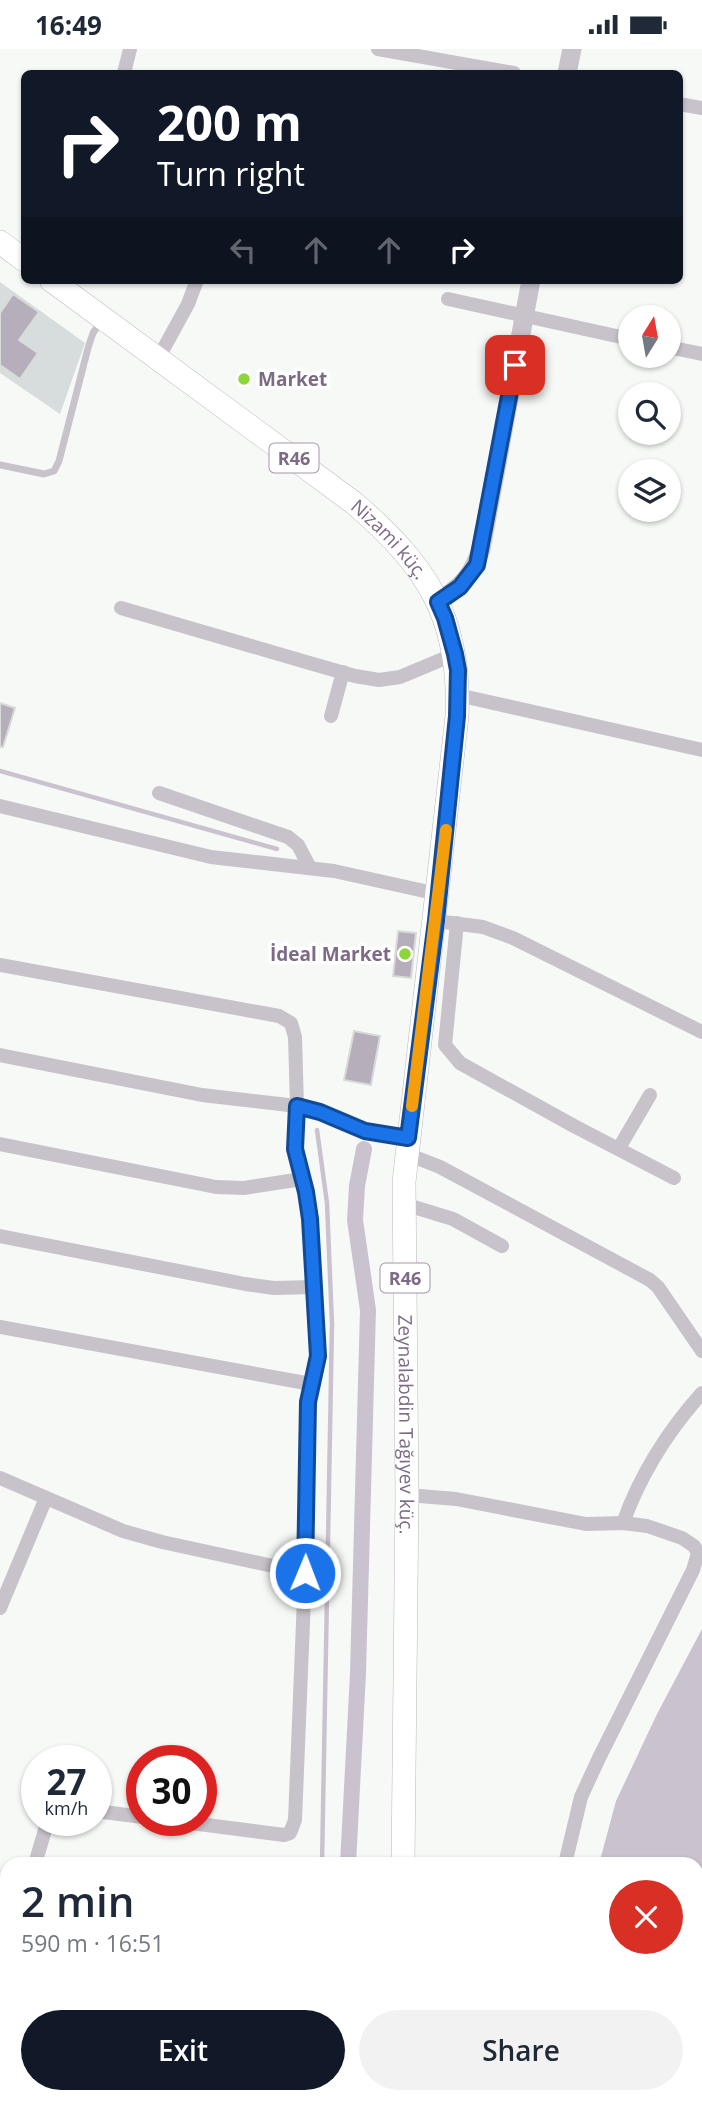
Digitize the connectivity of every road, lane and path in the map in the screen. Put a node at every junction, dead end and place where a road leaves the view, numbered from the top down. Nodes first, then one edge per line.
1 (130, 49) edge
2 (378, 49) edge
3 (572, 49) edge
4 (125, 70) edge
5 (497, 70) edge
6 (568, 70) edge
7 (683, 105) edge
8 (702, 108) edge
9 (0, 242) edge
10 (21, 258) edge
11 (60, 284) edge
12 (196, 284) edge
13 (530, 284) edge
14 (447, 299) dead end
15 (524, 316) junction
16 (103, 317) junction
17 (618, 336) edge
18 (681, 350) edge
19 (702, 354) edge
20 (159, 358) junction
21 (0, 465) edge
22 (438, 602) junction
23 (121, 608) dead end
24 (455, 654) junction
25 (343, 672) junction
26 (458, 695) junction
27 (331, 716) dead end
28 (702, 750) edge
29 (159, 793) dead end
30 (0, 806) edge
31 (310, 868) junction
32 (438, 894) junction
33 (447, 922) junction
34 (0, 965) edge
35 (702, 1032) edge
36 (0, 1055) edge
37 (650, 1095) dead end
38 (297, 1106) junction
39 (0, 1144) edge
40 (408, 1146) junction
41 (619, 1148) junction
42 (674, 1178) dead end
43 (302, 1179) junction
44 (404, 1204) junction
45 (0, 1236) edge
46 (502, 1246) dead end
47 (314, 1287) junction
48 (0, 1327) edge
49 (702, 1351) edge
50 (311, 1384) junction
51 (702, 1393) edge
52 (0, 1478) edge
53 (407, 1495) junction
54 (46, 1498) junction
55 (623, 1523) junction
56 (305, 1573) junction
57 (0, 1608) edge
58 (217, 1826) edge
59 (43, 1836) edge
60 (37, 1857) edge
61 (403, 1857) edge
62 (567, 1857) edge

1 - 4 street
2 - 5 street
3 - 6 street
7 - 8 street
9 - 10 main road
11 - 16 main road, Nizami küç. / R46
12 - 20 street
13 - 15 street
14 - 15 street
15 - 17 street
15 - 22 street
16 - 20 main road, Nizami küç. / R46
16 - 21 lane
18 - 19 street
20 - 22 main road, Nizami küç. / R46
22 - 24 main road, Nizami küç. / R46
23 - 25 street
24 - 25 street
24 - 26 main road, Nizami küç. / R46
25 - 27 street
26 - 28 street
26 - 32 main road, Zeynalabdin Tağıyev küç. / R46
29 - 31 street
30 - 31 street
31 - 32 street
32 - 33 main road, Zeynalabdin Tağıyev küç. / R46
33 - 35 street
33 - 40 main road, Zeynalabdin Tağıyev küç. / R46
33 - 41 street
34 - 38 street
36 - 38 street
37 - 41 street
38 - 40 street
38 - 43 street
39 - 43 street
40 - 44 main road, Zeynalabdin Tağıyev küç. / R46
40 - 49 street
41 - 42 street
43 - 47 street
44 - 46 street
44 - 53 main road, Zeynalabdin Tağıyev küç. / R46
45 - 47 street
47 - 50 street
48 - 50 street
50 - 56 street
51 - 55 street
52 - 54 street
53 - 55 street
53 - 61 main road, Zeynalabdin Tağıyev küç. / R46
54 - 56 street
54 - 57 street
55 - 62 street
56 - 58 street
59 - 60 street

